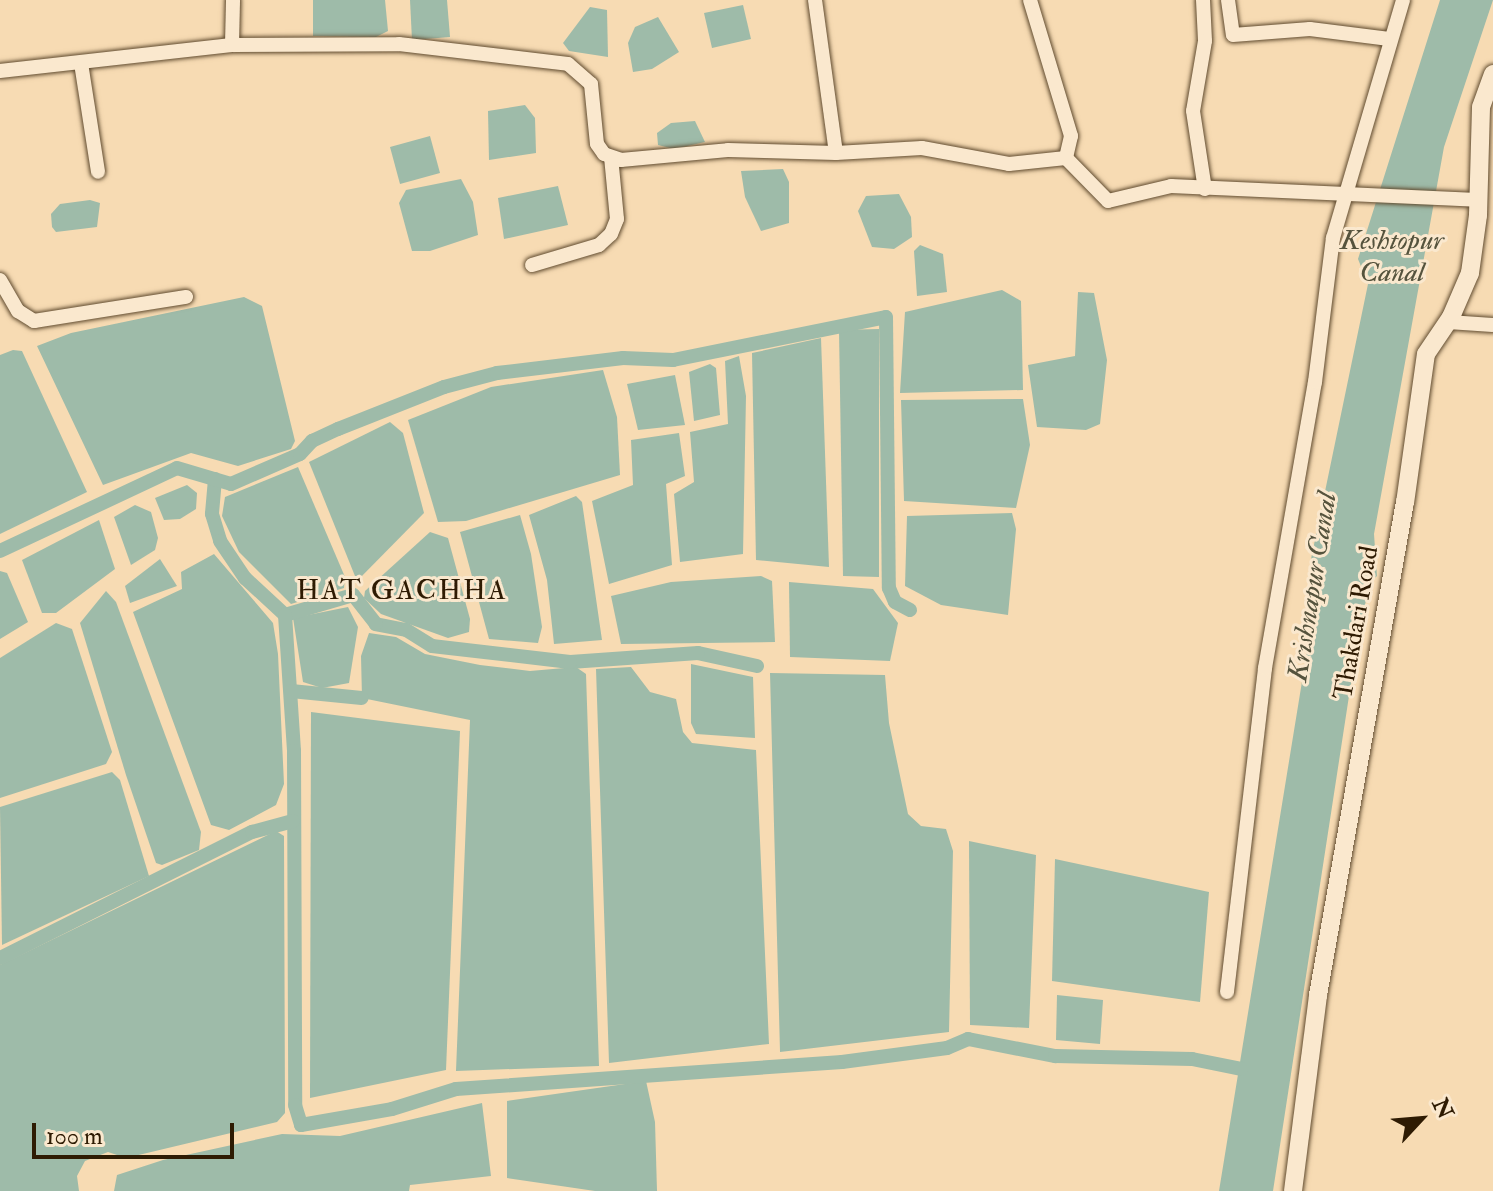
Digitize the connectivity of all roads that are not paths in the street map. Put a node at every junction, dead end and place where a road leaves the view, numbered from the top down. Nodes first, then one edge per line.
1 (233, 0) edge
2 (815, 0) edge
3 (1030, 0) edge
4 (1203, 0) edge
5 (1228, 0) edge
6 (1403, 0) edge
7 (1389, 39) junction
8 (232, 45) junction
9 (81, 63) junction
10 (0, 71) edge
11 (1493, 74) edge
12 (836, 153) junction
13 (611, 157) junction
14 (1066, 158) junction
15 (98, 172) dead end
16 (1205, 189) junction
17 (1349, 194) junction
18 (1477, 200) junction
19 (532, 265) dead end
20 (0, 280) edge
21 (186, 297) dead end
22 (1448, 322) junction
23 (1493, 325) edge
24 (1227, 992) dead end
25 (1293, 1191) edge

1 - 8 street
2 - 12 street
3 - 14 street
4 - 16 street
5 - 7 street
6 - 7 street
7 - 17 street
8 - 9 street
8 - 13 street
9 - 10 street
9 - 15 street
11 - 18 street, Thakdari Road
12 - 13 street
12 - 14 street
13 - 19 street
14 - 16 street
16 - 17 street
17 - 18 street
17 - 24 street
18 - 22 street, Thakdari Road
20 - 21 street
22 - 23 street
22 - 25 street, Thakdari Road

